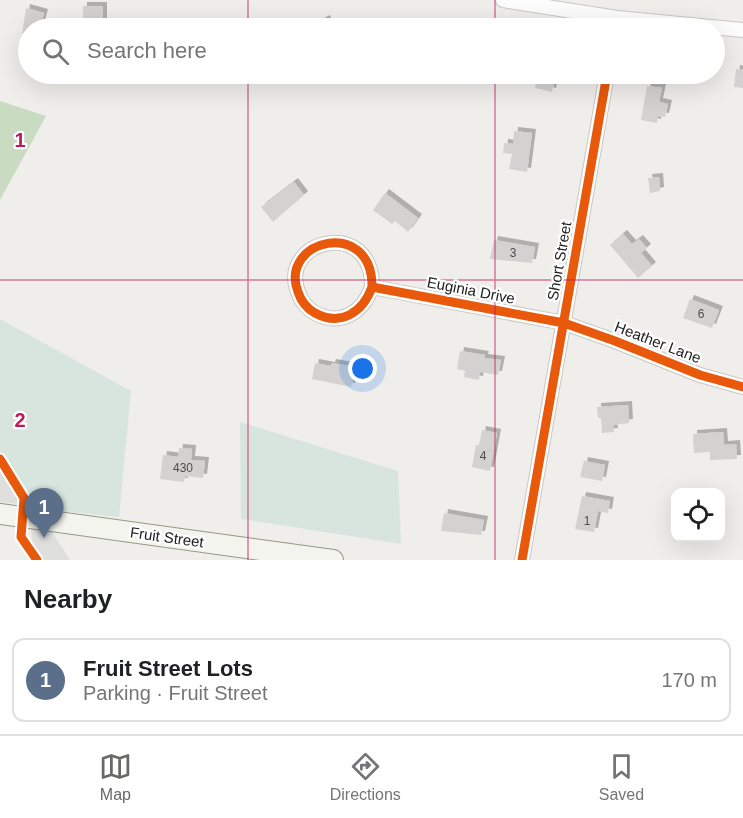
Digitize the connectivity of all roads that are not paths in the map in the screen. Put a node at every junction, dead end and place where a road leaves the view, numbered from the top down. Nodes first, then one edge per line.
1 (503, 0) edge
2 (591, 18) edge
3 (725, 29) edge
4 (743, 30) edge
5 (605, 84) edge
6 (372, 287) junction
7 (564, 323) junction
8 (743, 387) edge
9 (0, 514) edge
10 (333, 560) edge
11 (522, 560) edge

1 - 2 street
3 - 4 street
5 - 7 street, Short Street
6 - 6 street
6 - 7 street, Euginia Drive
7 - 8 street, Heather Lane
7 - 11 street, Short Street
9 - 10 street, Fruit Street

